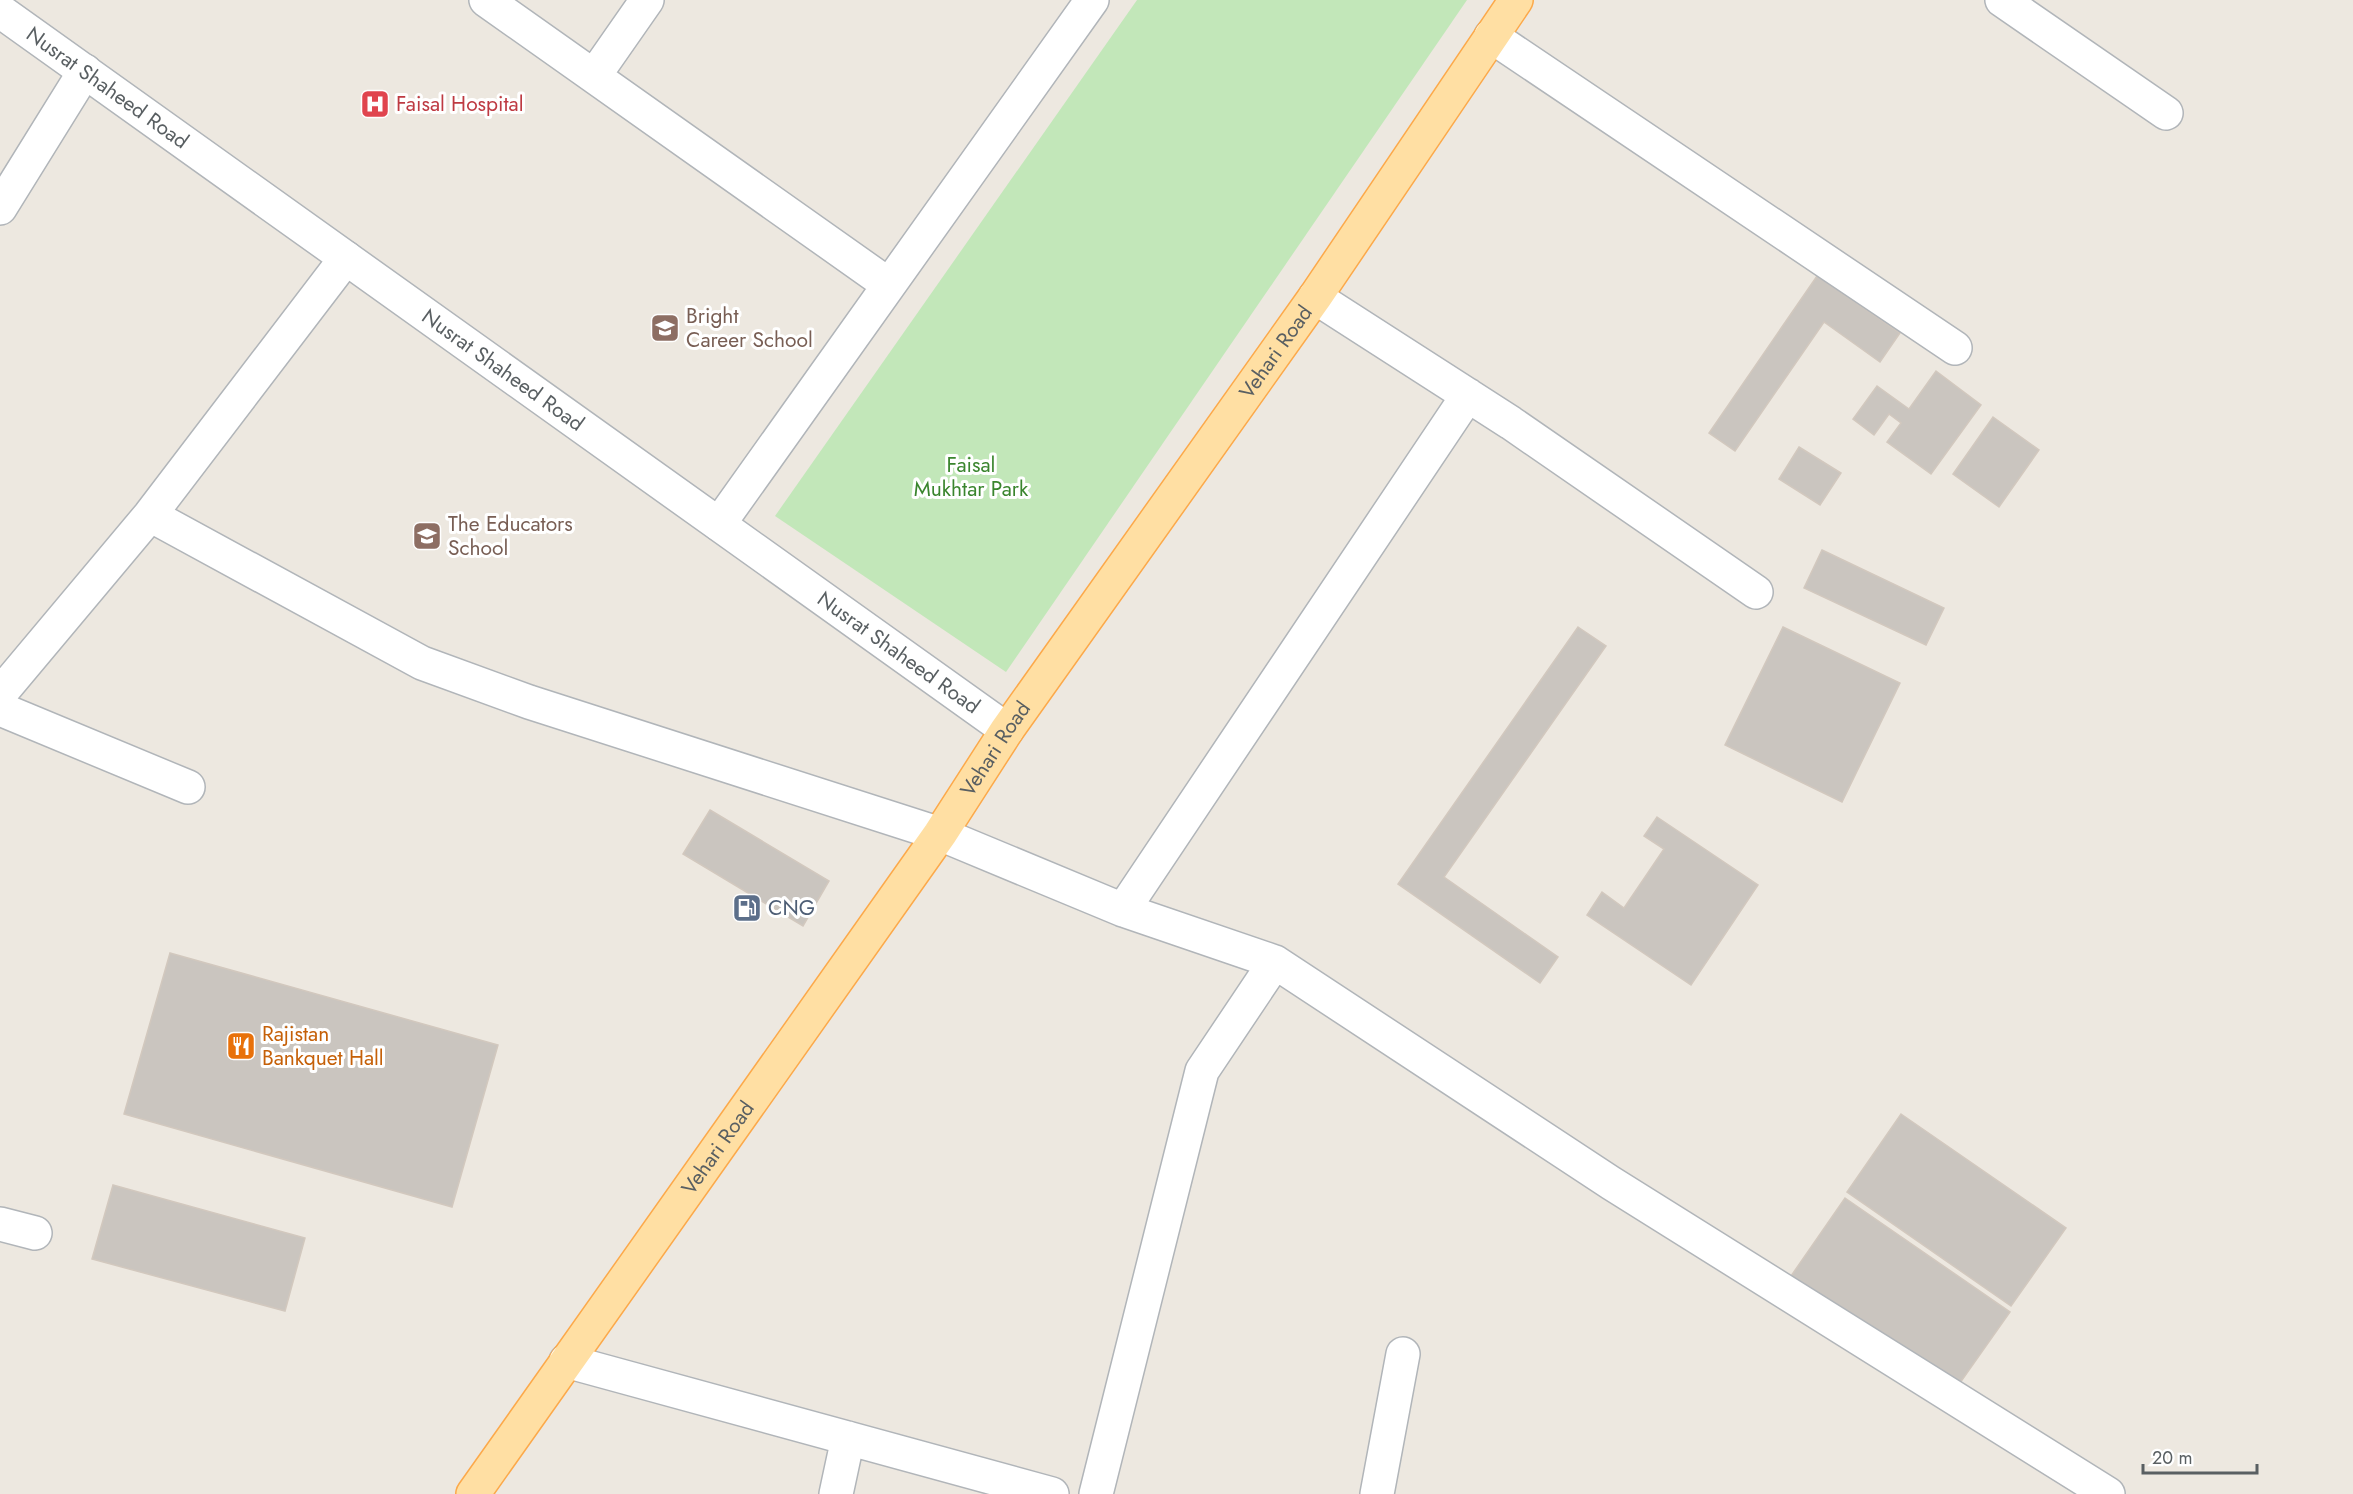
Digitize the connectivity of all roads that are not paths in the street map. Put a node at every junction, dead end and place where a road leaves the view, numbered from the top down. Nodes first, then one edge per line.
1 (486, 0) edge
2 (648, 0) edge
3 (1092, 0) edge
4 (1516, 0) edge
5 (2002, 0) edge
6 (0, 11) edge
7 (1491, 36) junction
8 (85, 71) junction
9 (594, 76) junction
10 (2166, 112) dead end
11 (0, 208) edge
12 (346, 258) junction
13 (889, 285) junction
14 (1315, 297) junction
15 (1955, 348) dead end
16 (1468, 395) junction
17 (150, 515) junction
18 (719, 524) junction
19 (1756, 591) dead end
20 (0, 694) edge
21 (0, 709) edge
22 (1007, 730) junction
23 (188, 787) dead end
24 (939, 834) junction
25 (1123, 910) junction
26 (1275, 962) junction
27 (0, 1224) edge
28 (35, 1233) dead end
29 (1403, 1354) dead end
30 (566, 1361) junction
31 (848, 1438) junction
32 (473, 1494) edge
33 (837, 1494) edge
34 (1052, 1494) edge
35 (1096, 1494) edge
36 (1377, 1494) edge
37 (2108, 1494) edge

1 - 9 street
2 - 9 street
3 - 13 street
4 - 7 main road, Vehari Road
5 - 10 street
6 - 8 street, Nusrat Shaheed Road
7 - 14 main road, Vehari Road
7 - 15 street
8 - 11 street
8 - 12 street, Nusrat Shaheed Road
9 - 13 street
12 - 17 street
12 - 18 street, Nusrat Shaheed Road
13 - 18 street
14 - 16 street
14 - 22 main road, Vehari Road
16 - 19 street
16 - 25 street
17 - 20 street
17 - 24 street
18 - 22 street, Nusrat Shaheed Road
21 - 23 street
22 - 24 main road, Vehari Road
24 - 25 street
24 - 30 main road, Vehari Road
25 - 26 street
26 - 35 street
26 - 37 street
27 - 28 street
29 - 36 street
30 - 31 street
30 - 32 main road, Vehari Road
31 - 33 street
31 - 34 street

